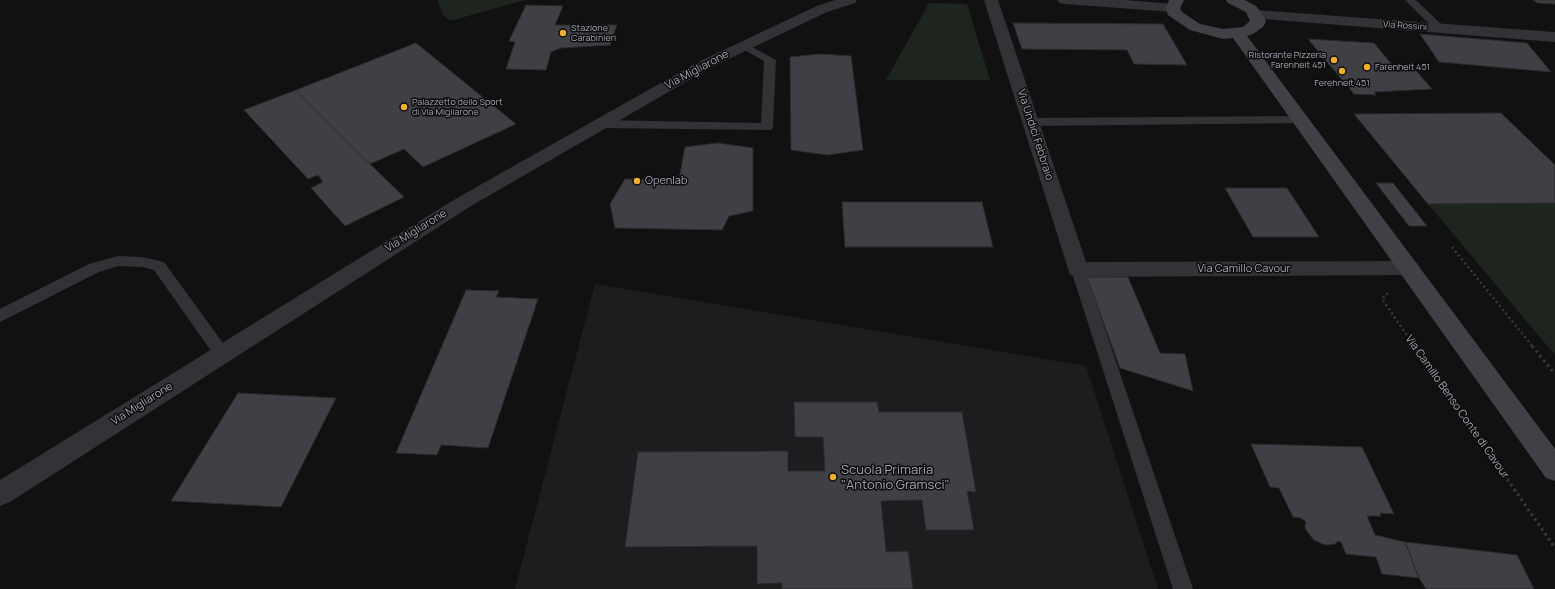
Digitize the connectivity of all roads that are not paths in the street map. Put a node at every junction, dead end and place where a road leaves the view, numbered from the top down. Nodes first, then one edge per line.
1 (850, 0) edge
2 (991, 0) edge
3 (1064, 0) edge
4 (1233, 0) edge
5 (1410, 0) edge
6 (1175, 4) edge
7 (1256, 15) junction
8 (1440, 29) junction
9 (1237, 33) junction
10 (1555, 37) edge
11 (745, 46) junction
12 (1301, 120) junction
13 (1031, 122) junction
14 (600, 124) junction
15 (1409, 268) junction
16 (1078, 270) junction
17 (0, 316) edge
18 (222, 354) junction
19 (1555, 468) edge
20 (0, 494) edge
21 (1183, 589) edge

1 - 11 street, Via Migliarone
2 - 13 street, Via Undici Febbraio
3 - 6 street
4 - 7 main road
5 - 8 lane
6 - 9 main road
7 - 8 street, Via Rossini
7 - 9 main road
8 - 10 street, Via Rossini
9 - 12 main road
11 - 14 street, Via Migliarone
11 - 14 lane
12 - 13 lane
12 - 15 main road
13 - 16 street, Via Undici Febbraio
14 - 18 street, Via Migliarone
15 - 16 street, Via Camillo Cavour
15 - 19 main road
16 - 21 lane
17 - 18 lane
18 - 20 street, Via Migliarone

